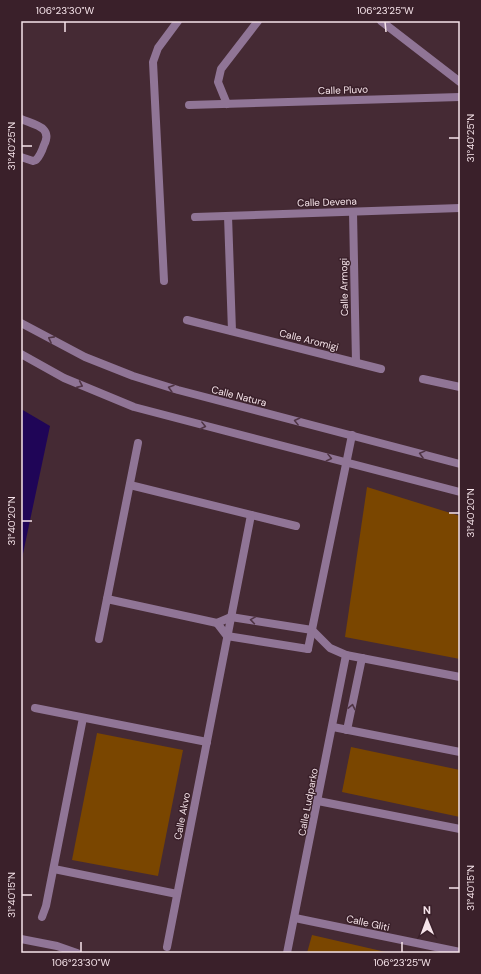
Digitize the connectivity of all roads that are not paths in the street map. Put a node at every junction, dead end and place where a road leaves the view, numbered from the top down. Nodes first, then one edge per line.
1 (178, 21) edge
2 (258, 21) edge
3 (381, 21) edge
4 (460, 82) edge
5 (460, 97) edge
6 (227, 104) junction
7 (189, 105) dead end
8 (21, 119) edge
9 (21, 157) edge
10 (460, 208) edge
11 (353, 212) junction
12 (228, 216) junction
13 (195, 217) dead end
14 (164, 281) dead end
15 (187, 320) dead end
16 (21, 323) edge
17 (232, 331) junction
18 (21, 354) edge
19 (356, 362) junction
20 (381, 369) dead end
21 (423, 379) dead end
22 (460, 388) edge
23 (352, 435) junction
24 (138, 443) dead end
25 (346, 462) junction
26 (460, 464) edge
27 (130, 485) junction
28 (460, 492) edge
29 (250, 515) junction
30 (296, 526) dead end
31 (107, 599) junction
32 (231, 617) junction
33 (217, 623) junction
34 (312, 630) junction
35 (228, 636) junction
36 (98, 639) dead end
37 (322, 640) junction
38 (308, 649) junction
39 (346, 655) junction
40 (362, 658) junction
41 (460, 677) edge
42 (35, 708) dead end
43 (83, 718) junction
44 (333, 727) junction
45 (347, 730) junction
46 (207, 742) junction
47 (460, 752) edge
48 (318, 801) junction
49 (460, 829) edge
50 (54, 869) junction
51 (177, 894) junction
52 (42, 917) dead end
53 (295, 918) junction
54 (21, 939) edge
55 (167, 947) dead end
56 (460, 952) edge
57 (77, 953) edge
58 (288, 953) edge

1 - 14 street
2 - 6 street
3 - 4 street
5 - 6 street, Calle Pluvo
6 - 7 street, Calle Pluvo
8 - 9 street
10 - 11 street, Calle Devena
11 - 12 street, Calle Devena
11 - 19 street, Calle Armogi
12 - 13 street, Calle Devena
12 - 17 street
15 - 17 street, Calle Aromigi
23 -> 16 street, Calle Natura
17 - 19 street, Calle Aromigi
18 -> 25 street
19 - 20 street, Calle Aromigi
21 - 22 street
23 - 25 street
26 -> 23 street, Calle Natura
24 - 27 street
25 - 28 street
25 - 34 street
27 - 29 street
27 - 31 street
29 - 30 street
29 - 32 street, Calle Akvo
31 - 33 street
31 - 36 street
32 - 33 street
34 -> 32 street
32 - 35 street, Calle Akvo
33 - 35 street
34 - 37 street
34 - 38 street
35 - 38 street
35 - 46 street, Calle Akvo
37 - 38 street
37 - 39 street
39 - 40 street
39 - 44 street, Calle Ludparko
40 - 41 street
45 -> 40 street
42 - 43 street
43 - 46 street
43 - 50 street
44 - 45 street
44 - 48 street, Calle Ludparko
45 - 47 street
46 - 51 street, Calle Akvo
48 - 49 street
48 - 53 street, Calle Ludparko
50 - 51 street
50 - 52 street
51 - 55 street, Calle Akvo
53 - 56 street, Calle Gliti
53 - 58 street, Calle Ludparko
54 - 57 street

